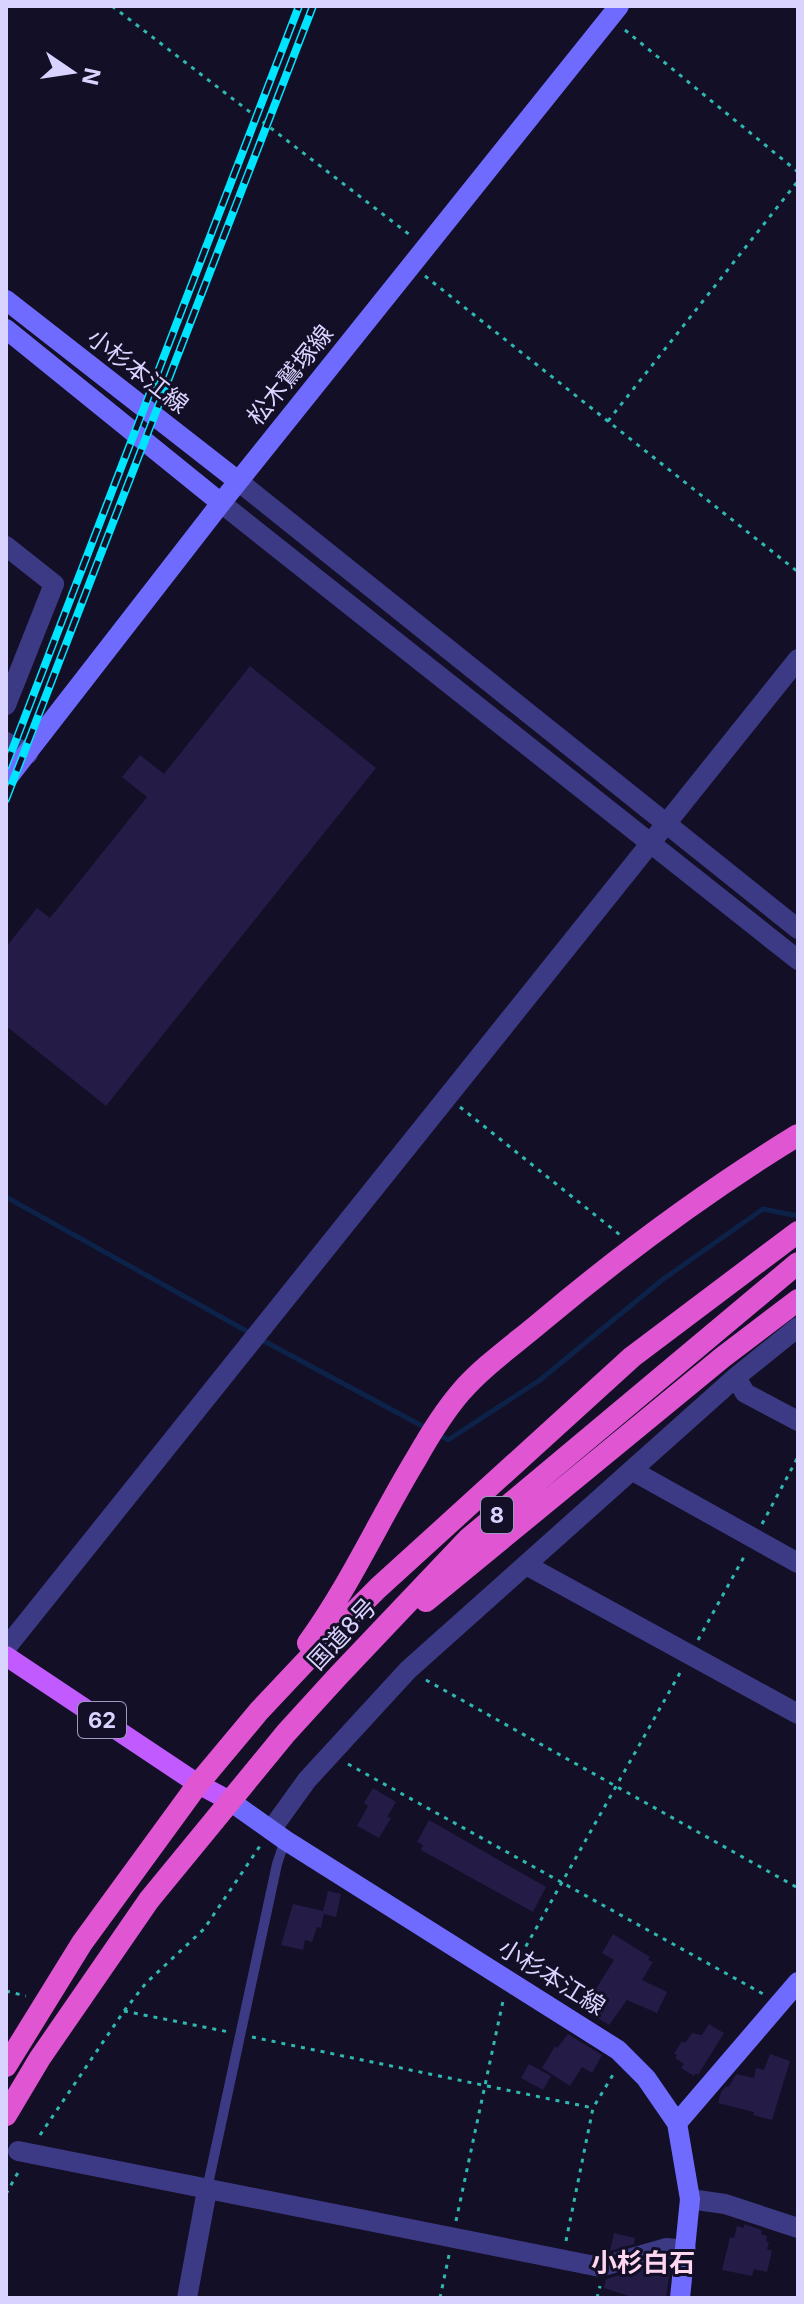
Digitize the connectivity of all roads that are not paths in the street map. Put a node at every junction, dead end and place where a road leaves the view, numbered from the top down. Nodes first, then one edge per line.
1 (614, 12) edge
2 (6, 300) edge
3 (6, 329) edge
4 (238, 481) junction
5 (221, 503) junction
6 (6, 546) edge
7 (798, 659) edge
8 (6, 705) edge
9 (6, 742) edge
10 (28, 754) junction
11 (6, 780) edge
12 (667, 825) junction
13 (652, 844) junction
14 (798, 929) edge
15 (798, 960) edge
16 (798, 1135) edge
17 (798, 1232) edge
18 (798, 1263) edge
19 (798, 1300) edge
20 (798, 1327) edge
21 (736, 1377) junction
22 (798, 1421) edge
23 (633, 1471) junction
24 (798, 1563) edge
25 (528, 1566) junction
26 (6, 1648) edge
27 (6, 1656) edge
28 (338, 1676) junction
29 (259, 1711) junction
30 (798, 1714) edge
31 (198, 1784) junction
32 (230, 1801) junction
33 (278, 1835) junction
34 (798, 1982) edge
35 (6, 2066) edge
36 (6, 2115) edge
37 (677, 2123) junction
38 (23, 2152) road end
39 (207, 2190) junction
40 (690, 2199) junction
41 (798, 2228) edge
42 (686, 2250) junction
43 (187, 2298) edge
44 (680, 2298) edge

1 - 4 main road, 松木鷲塚線
2 - 4 main road, 小杉本江線
3 - 5 main road, 小杉本江線
4 - 5 main road, 松木鷲塚線
4 - 12 street
5 - 10 main road, 松木鷲塚線
5 - 13 street
6 - 8 street
7 - 12 street
9 - 10 street
10 - 11 main road, 松木鷲塚線
12 - 13 street
12 - 14 street
13 - 15 street
13 - 26 street
16 - 29 highway
17 - 29 highway, 国道8号 / 8
18 - 28 highway, 国道8号 / 8
19 - 28 highway
20 - 21 street
21 - 22 street
21 - 23 street
23 - 24 street
23 - 25 street
25 - 30 street
25 - 33 street
27 - 31 main road, 62
28 - 32 highway, 国道8号 / 8
29 - 31 highway, 国道8号 / 8
31 - 32 main road, 62
31 - 35 highway, 国道8号 / 8
32 - 33 main road, 小杉本江線
32 - 36 highway, 国道8号 / 8
33 - 37 main road, 小杉本江線
33 - 39 lane
34 - 37 main road
37 - 40 main road, 小杉本江線
38 - 39 street
39 - 42 street
39 - 43 street
40 - 41 street
40 - 42 main road, 小杉本江線
42 - 44 main road, 小杉本江線

